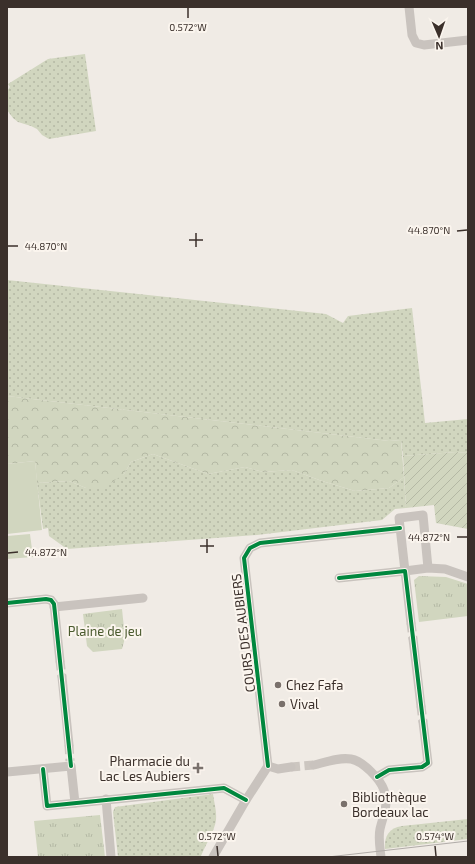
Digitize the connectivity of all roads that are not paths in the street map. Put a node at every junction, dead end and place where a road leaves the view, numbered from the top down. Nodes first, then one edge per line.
1 (409, 7) edge
2 (468, 40) edge
3 (400, 528) junction
4 (428, 568) junction
5 (405, 570) junction
6 (468, 577) edge
7 (339, 578) dead end
8 (143, 598) dead end
9 (7, 603) edge
10 (54, 607) junction
11 (411, 623) tunnel mouth
12 (413, 638) tunnel mouth
13 (60, 661) tunnel mouth
14 (62, 677) tunnel mouth
15 (421, 706) tunnel mouth
16 (423, 722) tunnel mouth
17 (69, 745) tunnel mouth
18 (314, 764) tunnel mouth
19 (268, 766) junction
20 (291, 768) tunnel mouth
21 (43, 769) junction
22 (7, 772) edge
23 (377, 778) junction
24 (106, 799) junction
25 (246, 800) junction
26 (75, 803) junction
27 (112, 857) edge
28 (213, 857) edge
29 (381, 857) edge

1 - 2 street
3 - 4 street
3 - 5 street
3 - 19 street, COURS DES AUBIERS
4 - 5 street
4 - 6 street
5 - 7 street
5 - 11 street
8 - 10 street
9 - 10 street
10 - 13 street
12 - 15 street
14 - 17 street
16 - 23 street
18 - 23 street
19 - 20 street
19 - 25 street
21 - 22 street
21 - 26 street
21 - 26 street
23 - 29 street
24 - 25 street
24 - 26 street
24 - 27 street
25 - 28 street

